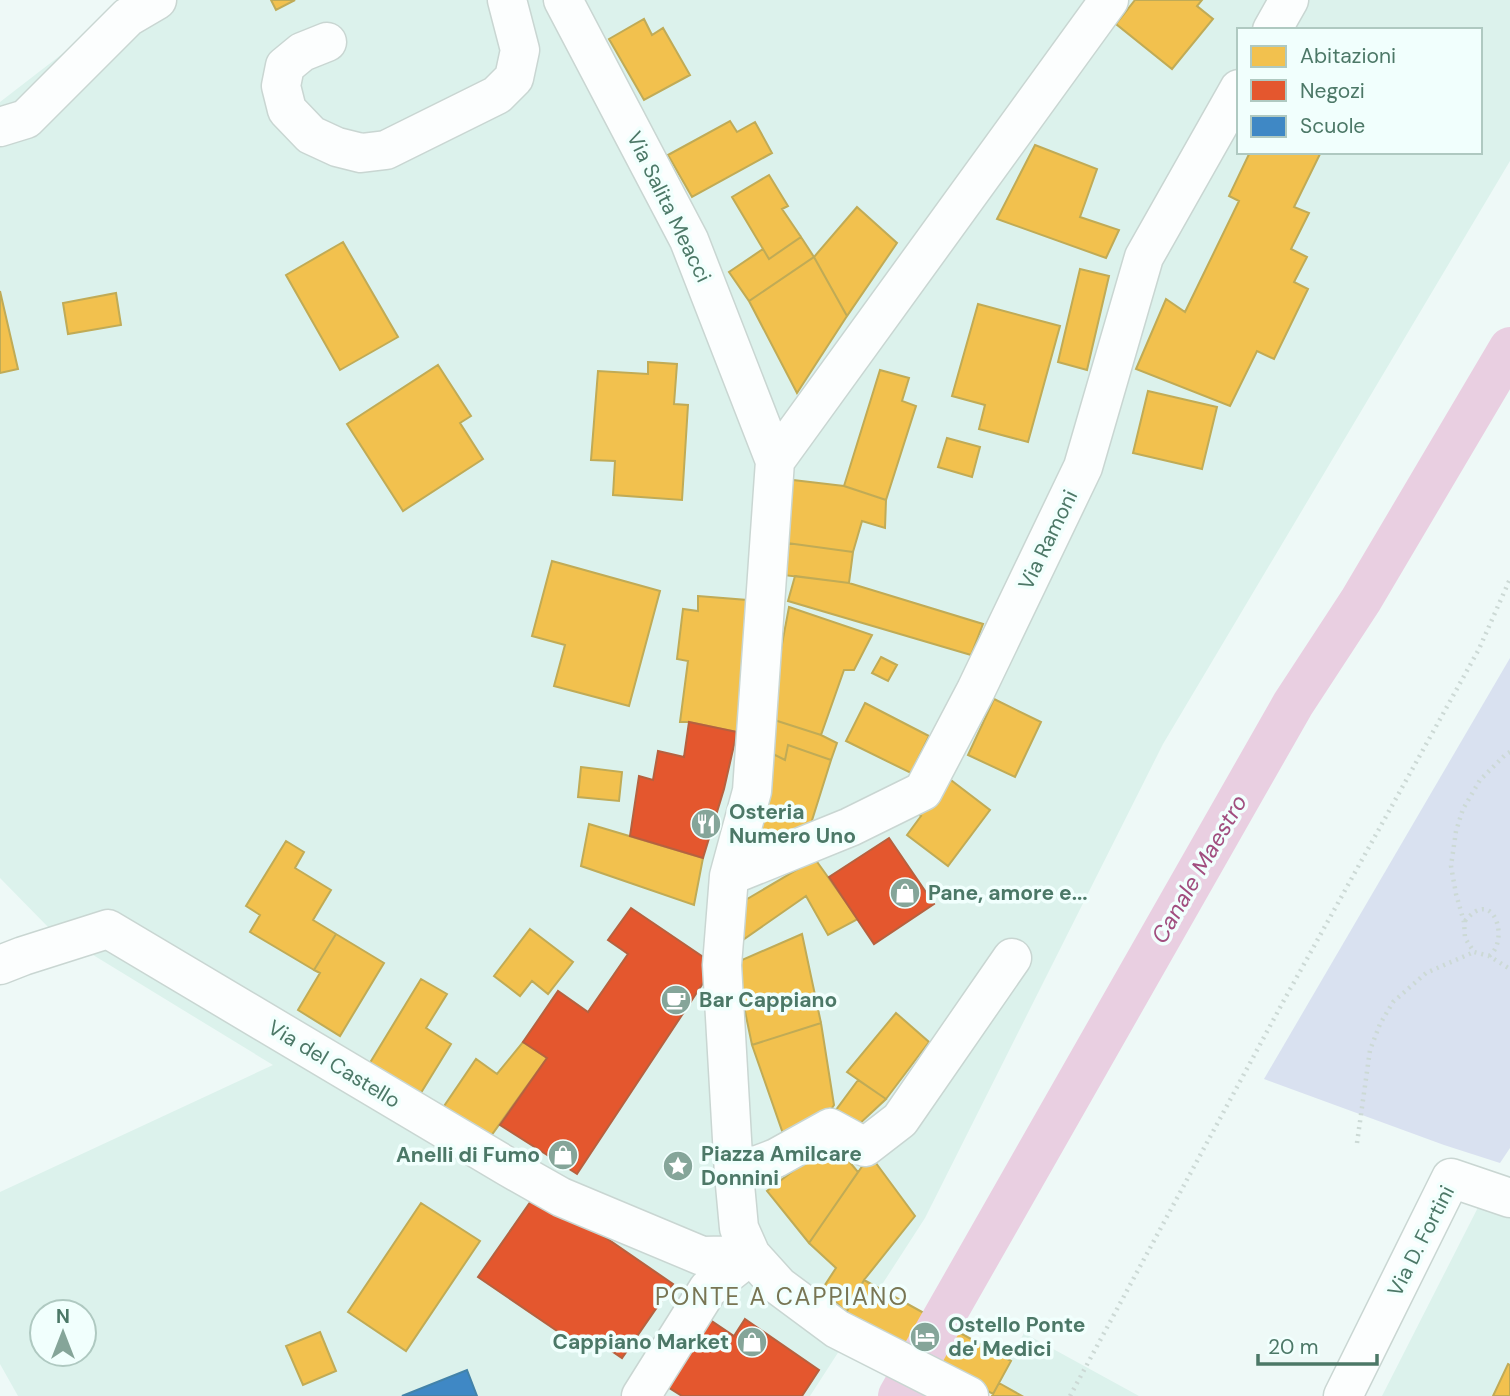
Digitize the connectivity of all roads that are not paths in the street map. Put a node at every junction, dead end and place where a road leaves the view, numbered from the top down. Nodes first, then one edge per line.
1 (157, 0) edge
2 (507, 0) edge
3 (564, 0) edge
4 (1109, 0) edge
5 (1289, 0) edge
6 (1273, 28) edge
7 (327, 42) dead end
8 (1237, 93) edge
9 (0, 127) edge
10 (775, 461) junction
11 (729, 876) junction
12 (1012, 958) dead end
13 (0, 965) edge
14 (734, 1174) junction
15 (1510, 1198) edge
16 (751, 1255) junction
17 (641, 1396) edge
18 (970, 1396) edge
19 (1343, 1396) edge

1 - 9 street
2 - 7 street
3 - 10 street, Via Salita Meacci
4 - 10 street
5 - 6 street
8 - 11 street, Via Ramoni
10 - 11 street
11 - 14 street
12 - 14 street
13 - 16 street, Via del Castello
14 - 16 street
15 - 19 street, Via D. Fortini
16 - 17 street
16 - 18 street

